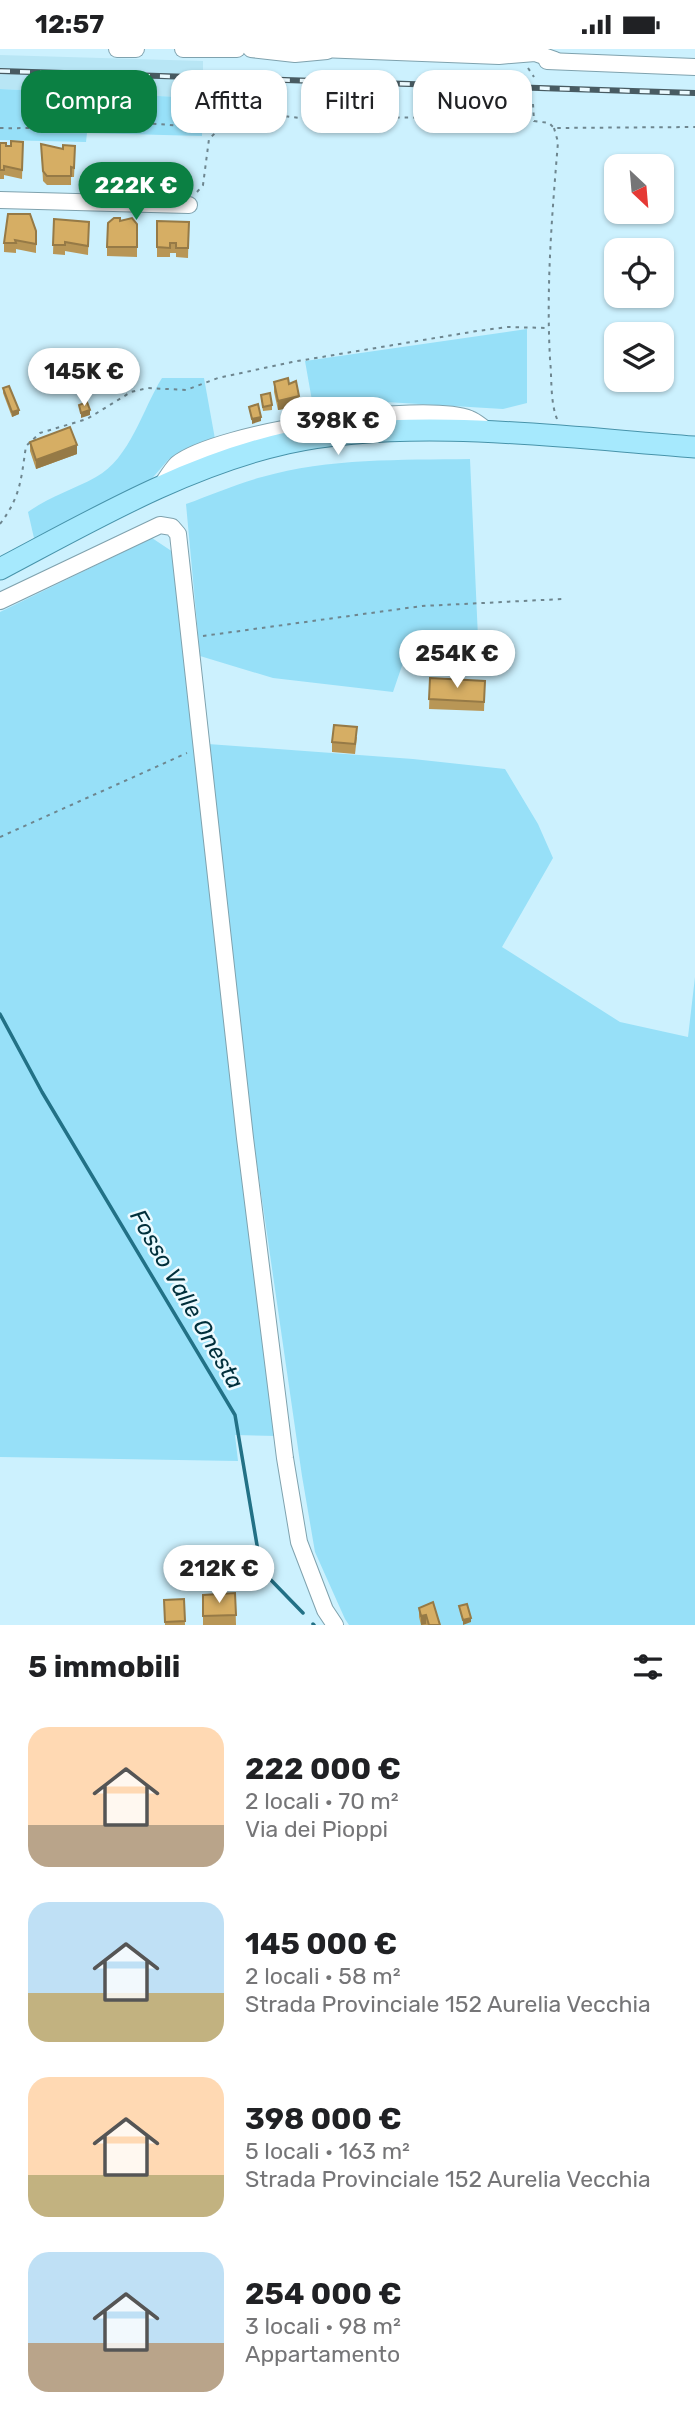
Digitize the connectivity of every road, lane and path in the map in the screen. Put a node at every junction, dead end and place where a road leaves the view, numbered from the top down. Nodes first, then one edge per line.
1 (117, 49) edge
2 (136, 49) edge
3 (183, 49) edge
4 (237, 49) edge
5 (251, 49) edge
6 (205, 50) edge
7 (323, 50) edge
8 (400, 51) edge
9 (295, 52) edge
10 (695, 67) edge
11 (528, 68) dead end
12 (534, 77) dead end
13 (533, 104) dead end
14 (287, 116) edge
15 (532, 117) joint
16 (413, 118) edge
17 (171, 125) edge
18 (695, 127) edge
19 (0, 128) edge
20 (554, 128) junction
21 (212, 133) edge
22 (0, 199) edge
23 (189, 205) joint
24 (549, 328) junction
25 (566, 438) junction
26 (695, 447) edge
27 (0, 524) edge
28 (0, 569) edge
29 (564, 599) dead end
30 (0, 601) edge
31 (191, 638) junction
32 (203, 750) junction
33 (0, 837) edge
34 (335, 1625) edge

1 - 2 street
3 - 6 street
4 - 6 street
5 - 9 street
7 - 8 street
7 - 9 street
8 - 10 street
11 - 12 path
13 - 15 path
14 - 16 path
15 - 20 path
17 - 19 path
18 - 20 path
20 - 24 path
21 - 23 path
22 - 23 street
24 - 25 path
24 - 27 path
25 - 26 main road
25 - 28 main road
29 - 31 path
30 - 31 street
31 - 32 street
32 - 33 path
32 - 34 street

